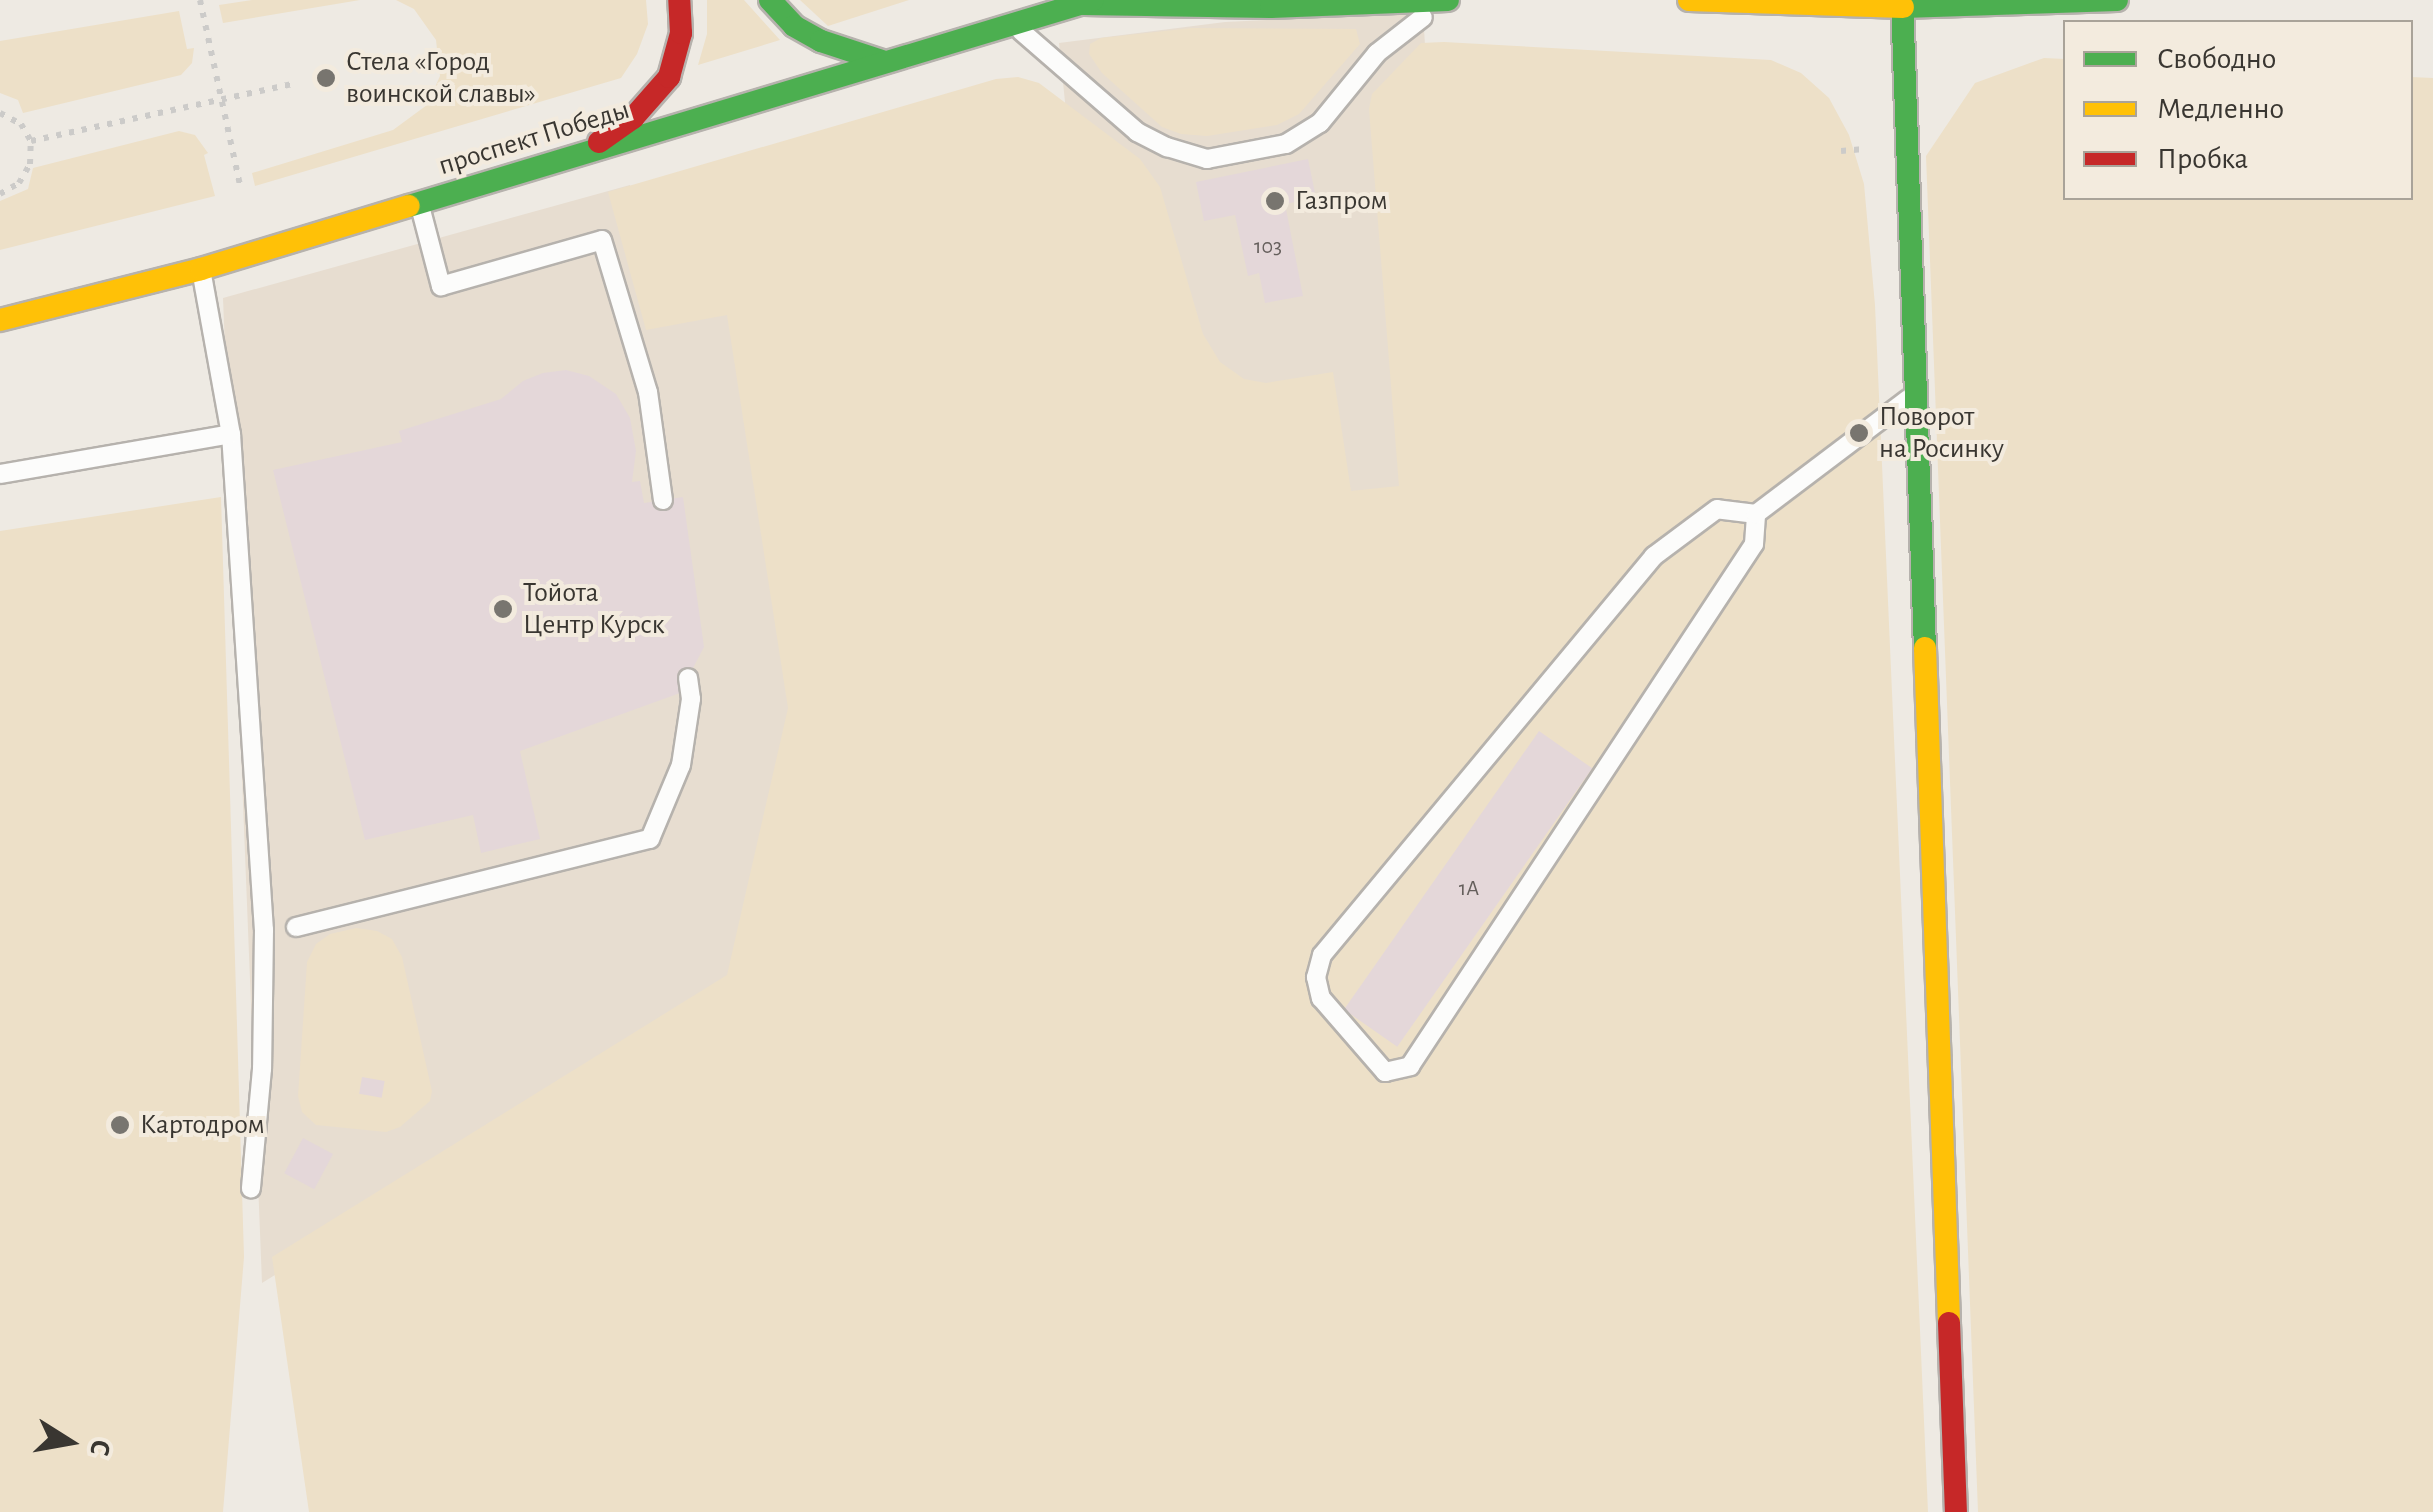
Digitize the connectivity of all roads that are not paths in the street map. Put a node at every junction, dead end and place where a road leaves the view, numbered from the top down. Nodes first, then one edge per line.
1 (678, 0) edge
2 (770, 0) edge
3 (1689, 0) edge
4 (2117, 0) edge
5 (1445, 1) edge
6 (1088, 2) edge
7 (1902, 2) edge
8 (1013, 24) junction
9 (882, 61) junction
10 (576, 158) junction
11 (420, 204) junction
12 (200, 269) junction
13 (0, 320) edge
14 (1916, 392) junction
15 (231, 434) junction
16 (0, 474) edge
17 (663, 500) dead end
18 (1756, 514) junction
19 (688, 678) dead end
20 (296, 927) dead end
21 (251, 1188) dead end
22 (1956, 1512) edge

1 - 10 main road
2 - 9 main road
3 - 7 main road
4 - 7 main road
5 - 6 main road, проспект Победы
5 - 8 lane
6 - 8 main road, проспект Победы
7 - 14 main road
8 - 9 main road, проспект Победы
9 - 10 main road, проспект Победы
10 - 11 main road, проспект Победы
11 - 12 main road, проспект Победы
11 - 17 lane
12 - 13 main road, проспект Победы
12 - 15 lane
14 - 18 lane
14 - 22 main road
15 - 16 lane
15 - 21 lane
18 - 18 lane
19 - 20 lane

